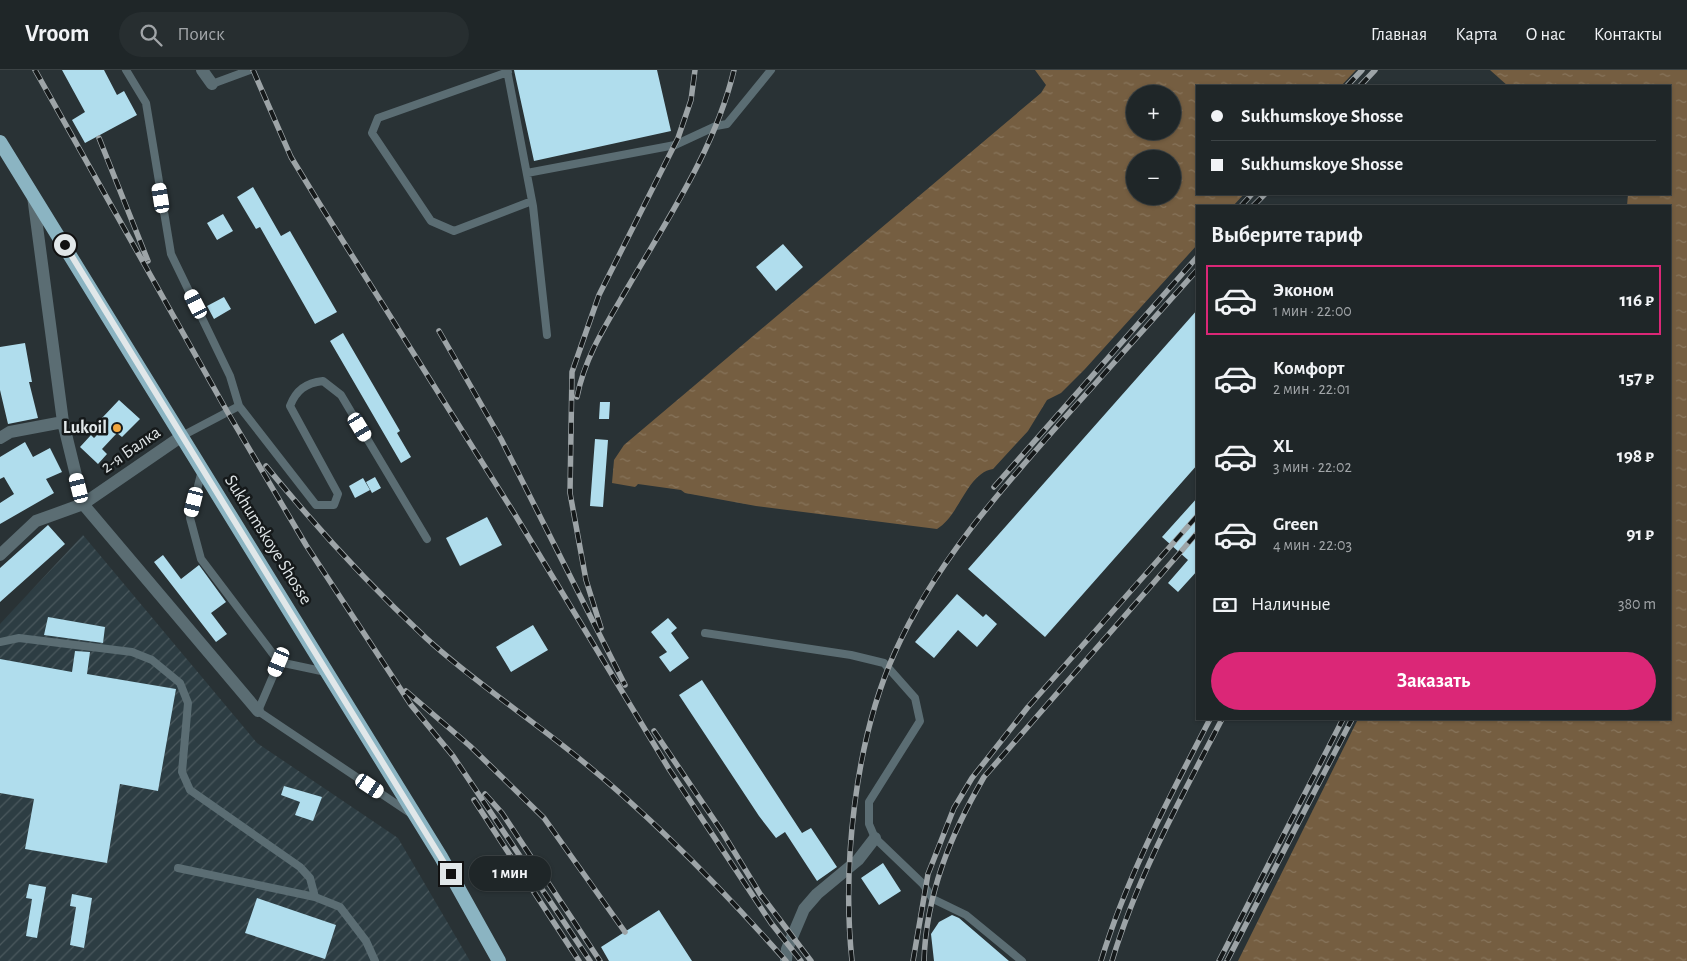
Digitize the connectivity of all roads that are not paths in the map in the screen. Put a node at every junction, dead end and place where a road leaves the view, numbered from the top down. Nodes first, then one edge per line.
1 (126, 70) edge
2 (202, 70) edge
3 (250, 70) edge
4 (771, 70) edge
5 (508, 71) edge
6 (212, 84) joint
7 (0, 142) edge
8 (527, 174) junction
9 (32, 193) junction
10 (532, 201) junction
11 (547, 335) dead end
12 (239, 406) junction
13 (63, 422) junction
14 (182, 436) junction
15 (0, 438) edge
16 (202, 470) junction
17 (83, 504) junction
18 (427, 539) dead end
19 (0, 555) edge
20 (705, 633) dead end
21 (0, 642) edge
22 (279, 662) junction
23 (328, 672) junction
24 (258, 710) junction
25 (418, 818) junction
26 (875, 838) junction
27 (178, 868) dead end
28 (315, 897) junction
29 (375, 961) edge
30 (499, 961) edge
31 (786, 961) edge
32 (1022, 961) edge

1 - 12 lane
2 - 6 street
3 - 6 lane
4 - 8 lane
5 - 8 lane
5 - 10 lane
7 - 9 highway, Sukhumskoye Shosse
8 - 10 lane
9 - 13 street
9 - 14 highway, Sukhumskoye Shosse
10 - 11 lane
12 - 14 lane
12 - 18 lane
13 - 15 street
13 - 17 street
14 - 16 highway, Sukhumskoye Shosse
14 - 17 street, 2-я Балка
16 - 22 lane
16 - 23 highway, Sukhumskoye Shosse
17 - 19 street, 2-я Балка
17 - 24 street
20 - 26 lane
21 - 28 lane
22 - 23 lane
22 - 24 lane
23 - 25 highway, Sukhumskoye Shosse
24 - 25 lane
25 - 30 highway, Sukhumskoye Shosse
26 - 31 street
26 - 32 lane
27 - 28 lane
28 - 29 lane

